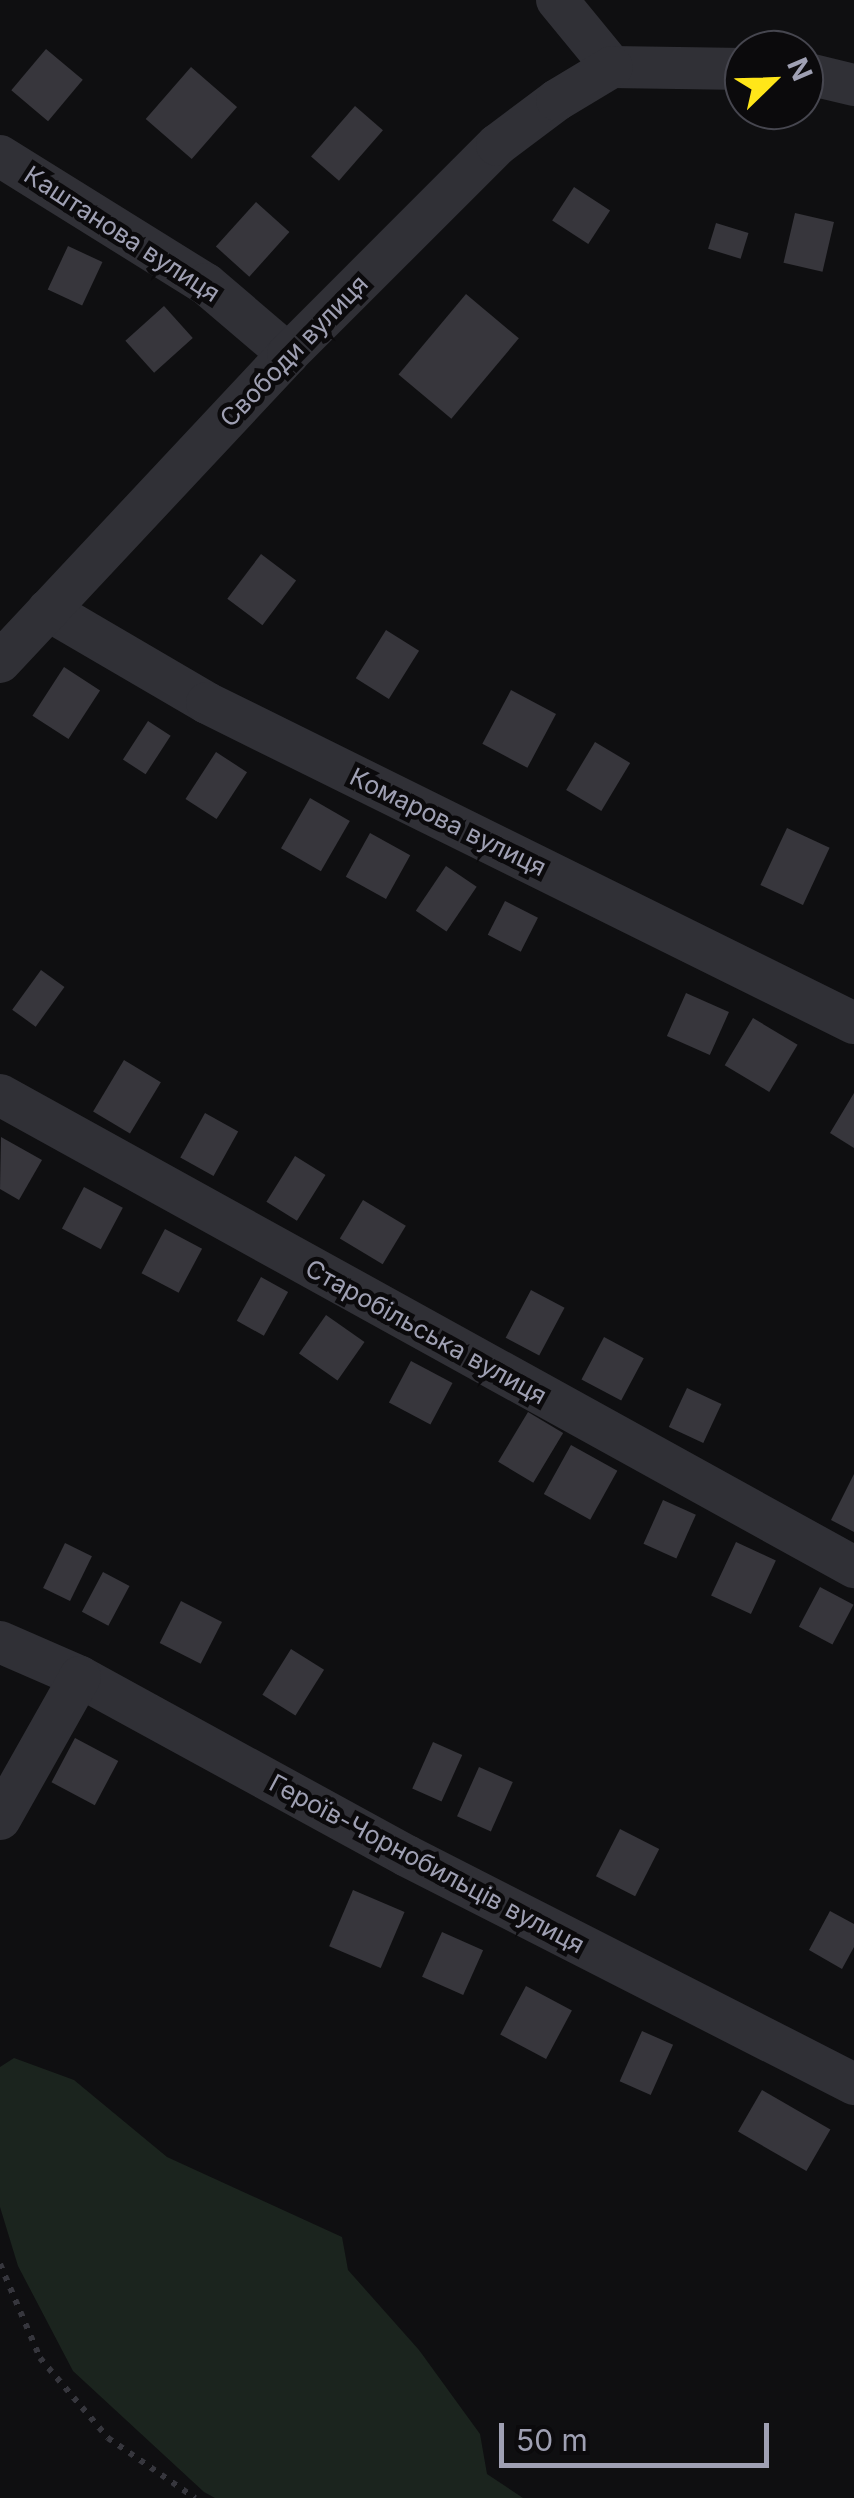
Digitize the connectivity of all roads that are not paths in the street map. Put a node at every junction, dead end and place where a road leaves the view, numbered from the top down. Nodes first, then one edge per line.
1 (557, 0) edge
2 (612, 66) junction
3 (724, 69) edge
4 (824, 78) edge
5 (854, 85) edge
6 (0, 156) edge
7 (288, 354) junction
8 (48, 610) junction
9 (0, 662) edge
10 (854, 1022) edge
11 (0, 1094) edge
12 (854, 1566) edge
13 (0, 1642) edge
14 (80, 1677) junction
15 (0, 1818) edge
16 (854, 2084) edge

1 - 2 street
2 - 3 street
2 - 7 street, Свободи вулиця
4 - 5 street
6 - 7 street, Каштанова вулиця
7 - 8 street, Свободи вулиця
8 - 9 street, Свободи вулиця
8 - 10 street, Комарова вулиця
11 - 12 street, Старобільська вулиця
13 - 14 street, Героїв-Чорнобильців вулиця
14 - 15 street
14 - 16 street, Героїв-Чорнобильців вулиця

